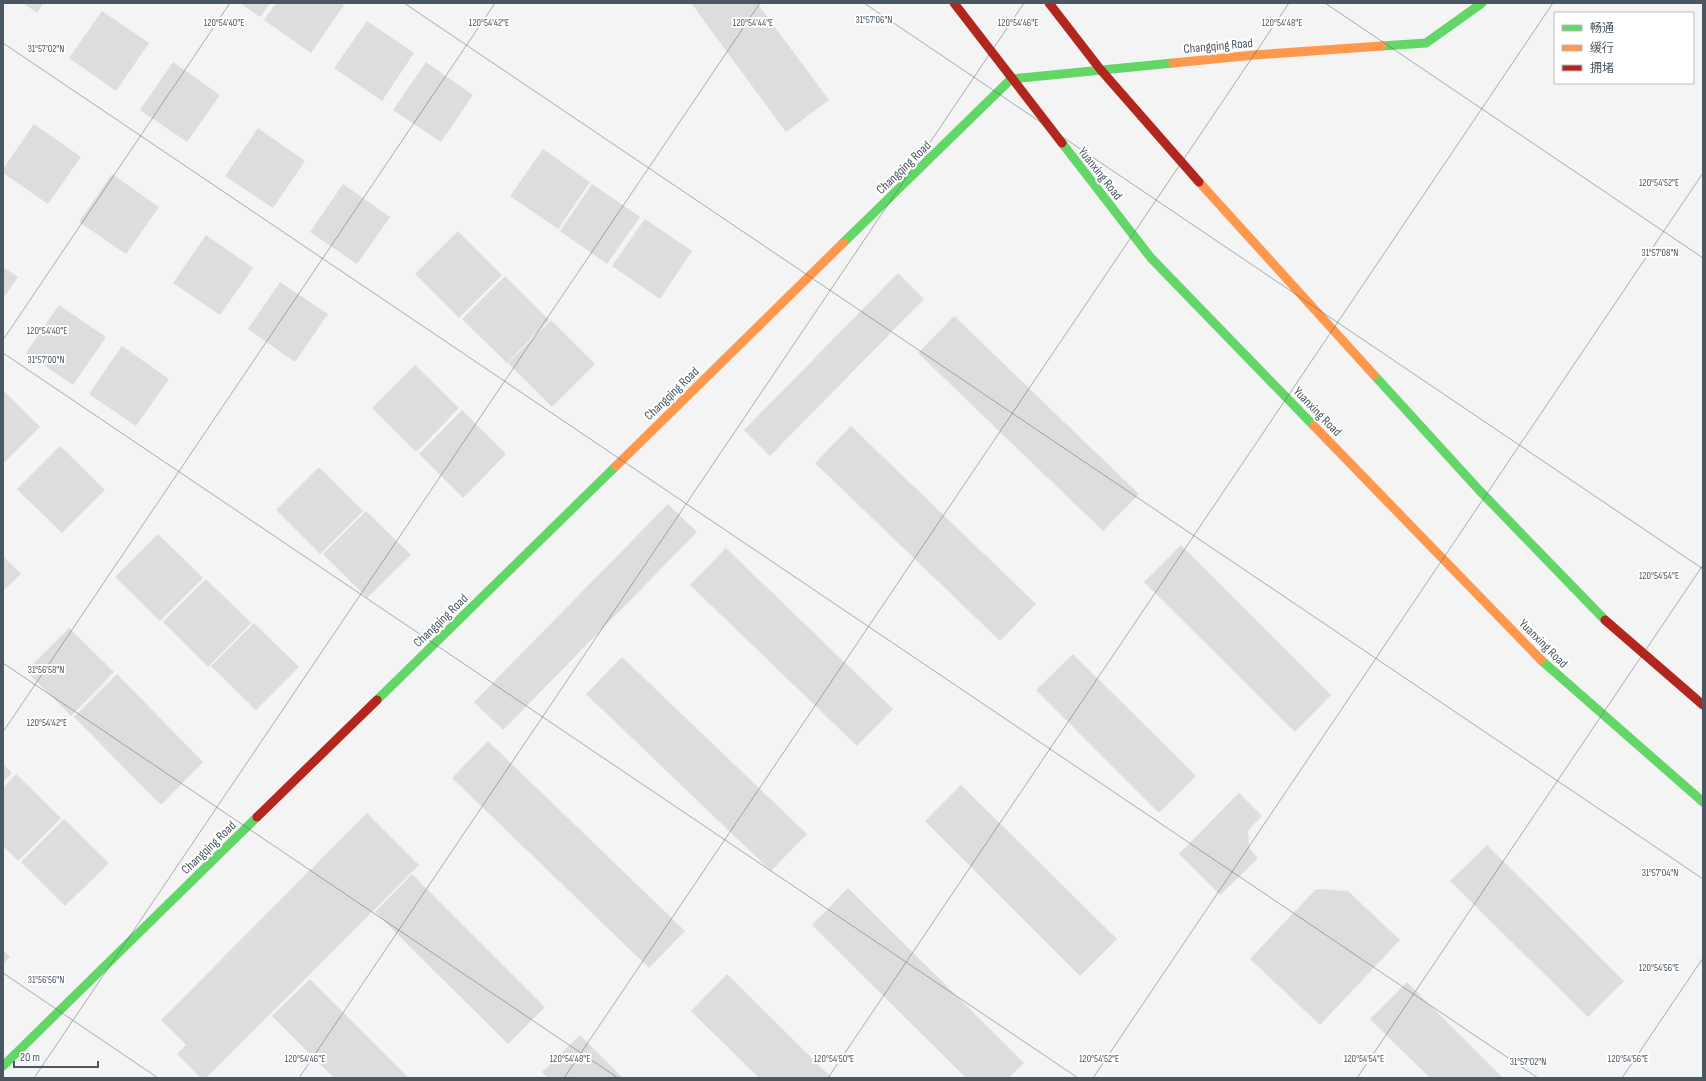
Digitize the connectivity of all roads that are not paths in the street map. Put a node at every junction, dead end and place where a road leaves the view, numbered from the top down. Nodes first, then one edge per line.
1 (954, 3) edge
2 (1049, 3) edge
3 (1482, 3) edge
4 (1100, 69) junction
5 (1011, 79) junction
6 (1703, 705) edge
7 (1703, 802) edge
8 (3, 1066) edge

1 - 5 main road, Yuanxing Road
2 - 4 main road
3 - 4 main road, Changqing Road
4 - 5 main road, Changqing Road
4 - 6 main road
5 - 7 main road, Yuanxing Road
5 - 8 main road, Changqing Road

